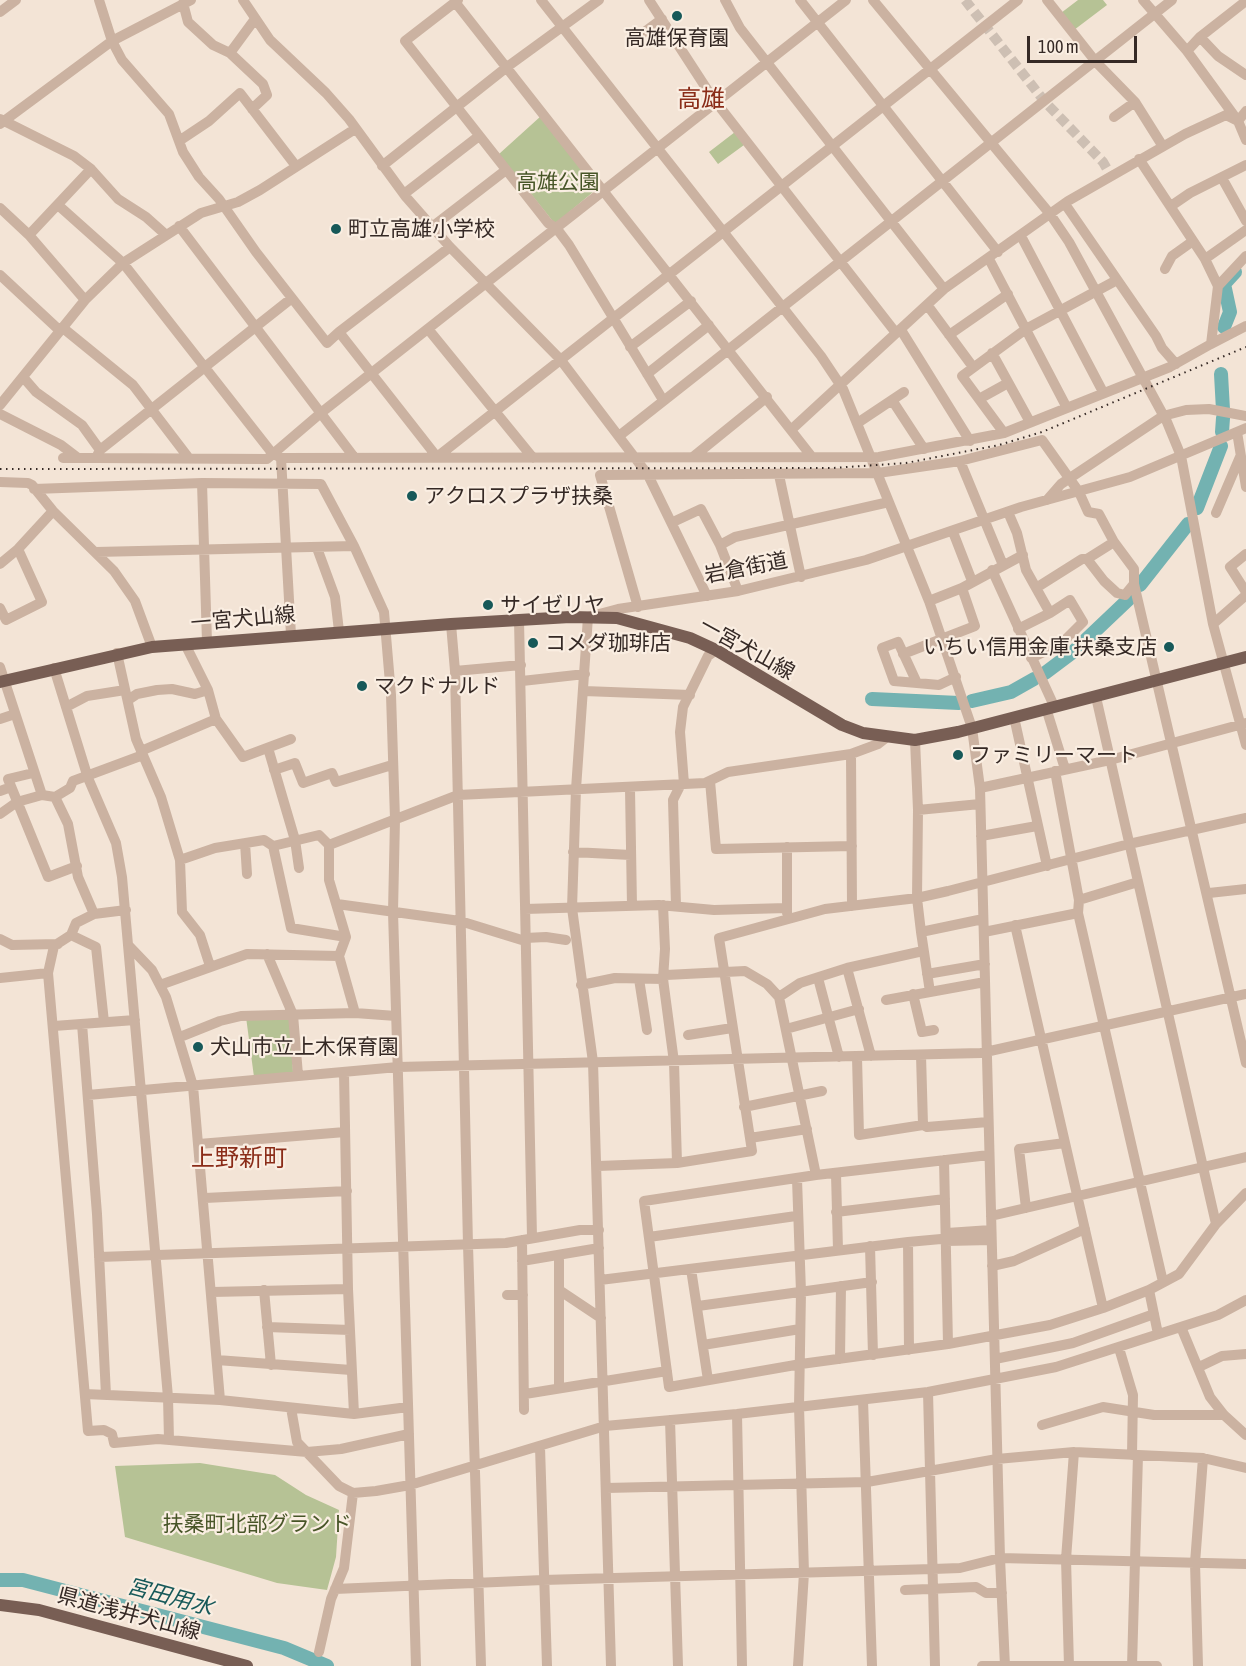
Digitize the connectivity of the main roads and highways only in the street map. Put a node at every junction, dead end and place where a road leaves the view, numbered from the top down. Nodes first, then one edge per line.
1 (1246, 657) edge
2 (2, 681) edge
3 (0, 1605) edge
4 (247, 1666) edge

1 - 2 main road, 一宮犬山線
3 - 4 main road, 県道浅井犬山線

